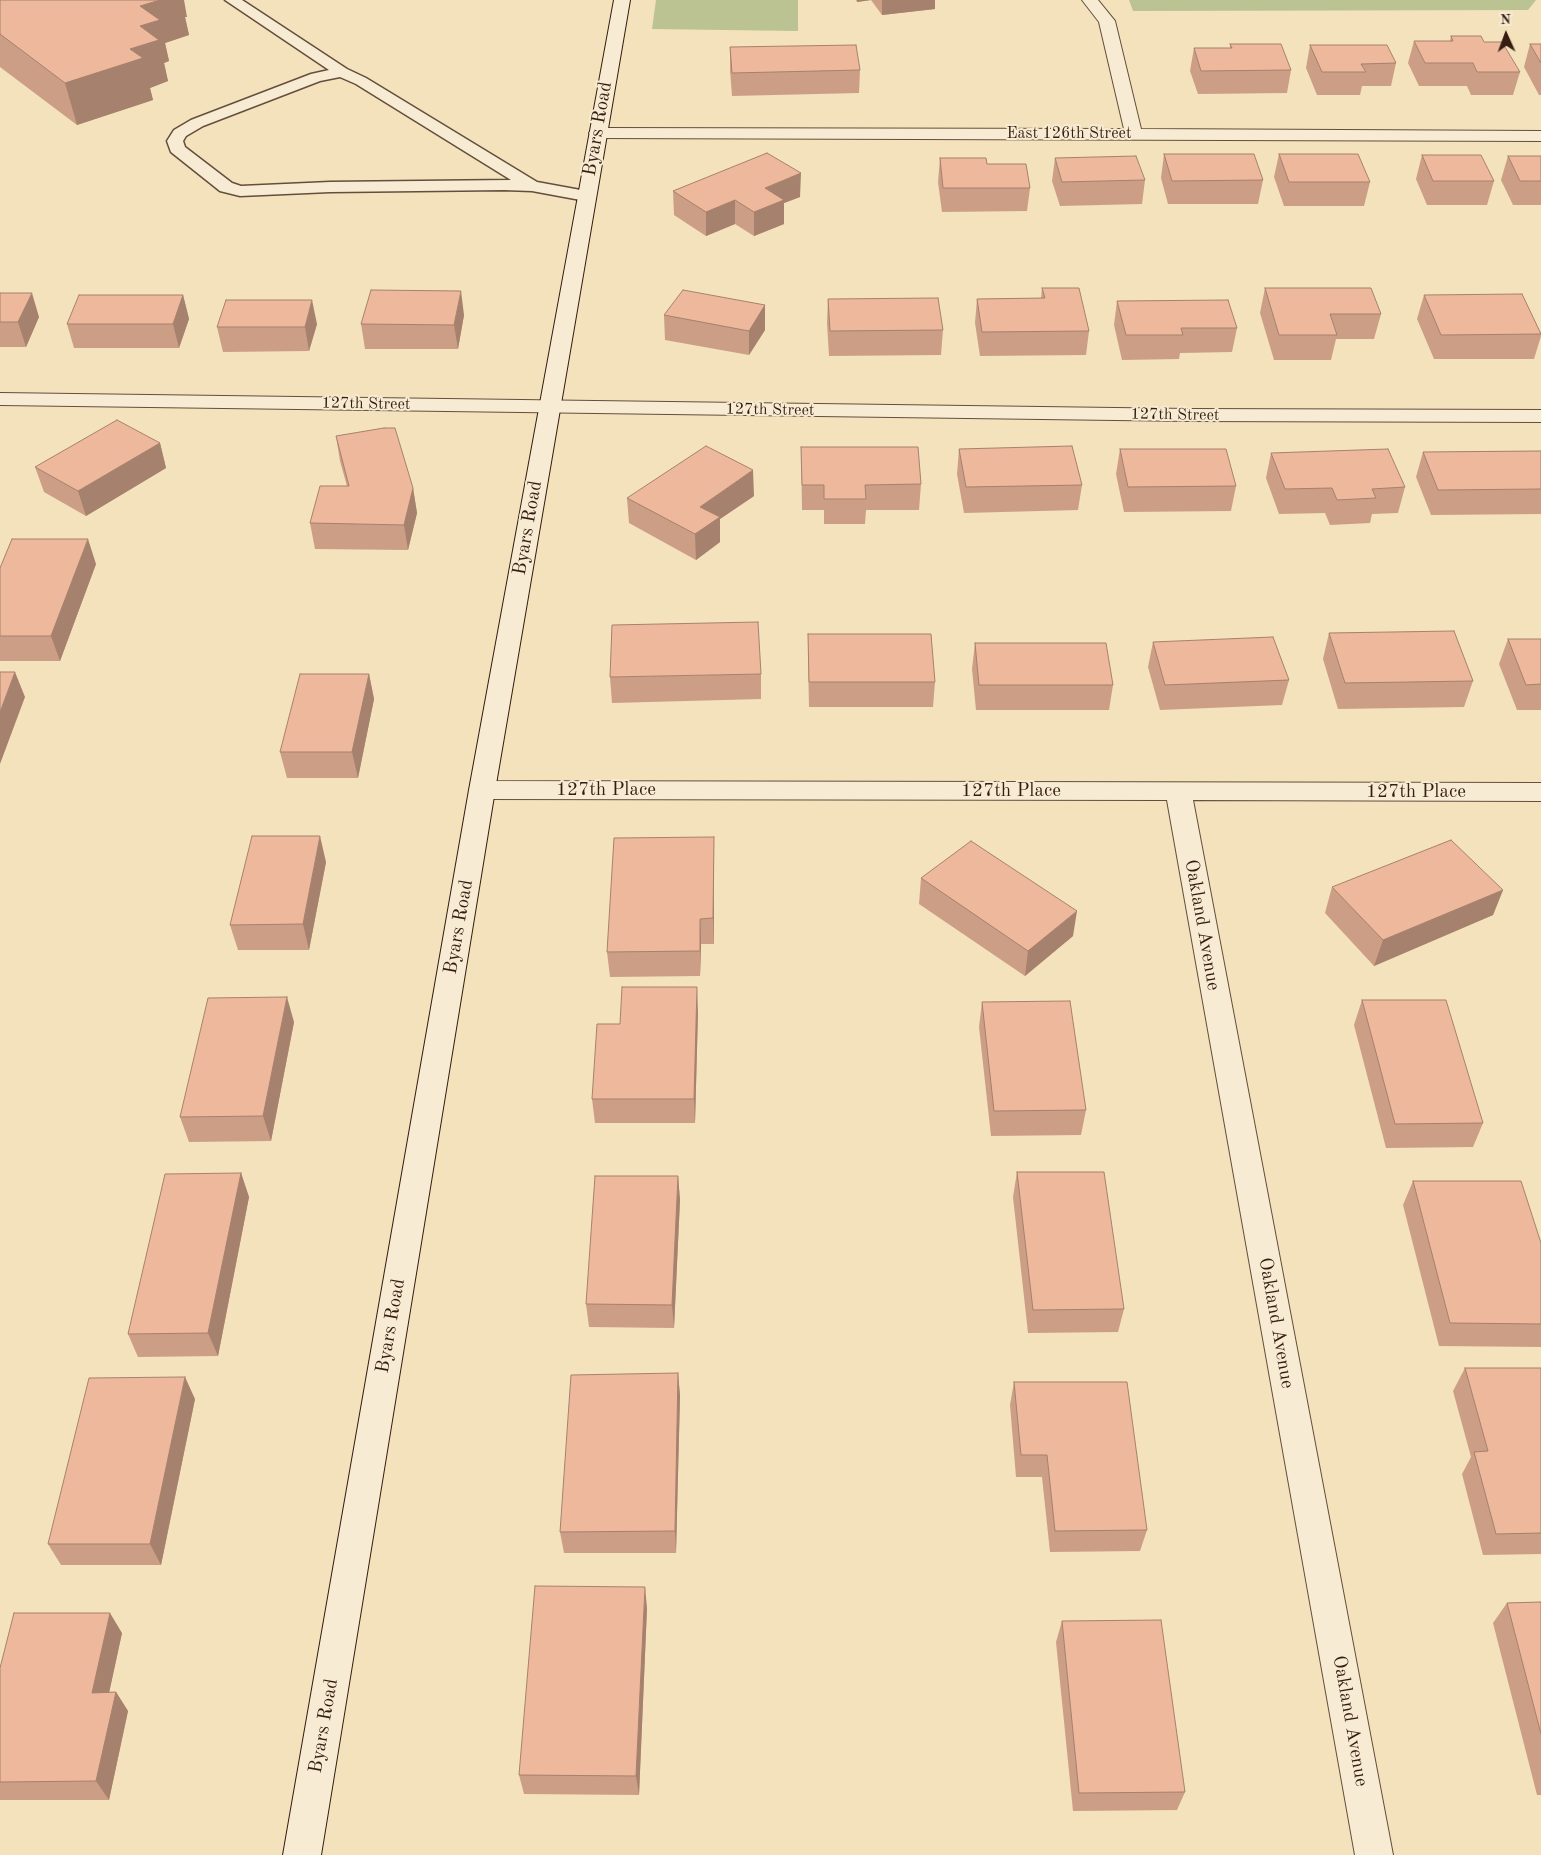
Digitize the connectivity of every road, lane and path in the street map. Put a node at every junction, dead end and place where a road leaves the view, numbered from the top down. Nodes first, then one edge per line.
1 (232, 0) edge
2 (622, 0) edge
3 (1090, 0) edge
4 (342, 72) junction
5 (598, 133) junction
6 (1134, 135) junction
7 (1541, 136) edge
8 (532, 186) junction
9 (586, 196) junction
10 (0, 399) edge
11 (549, 407) junction
12 (1541, 416) edge
13 (482, 790) junction
14 (1178, 791) junction
15 (1541, 792) edge
16 (302, 1855) edge
17 (1374, 1855) edge

1 - 4 lane
2 - 5 street, Byars Road
3 - 6 street
4 - 8 lane
4 - 8 lane
5 - 6 street, East 126th Street
5 - 9 street, Byars Road
6 - 7 street, East 126th Street
8 - 9 lane
9 - 11 street, Byars Road
10 - 11 street, 127th Street
11 - 12 street, 127th Street
11 - 13 street, Byars Road
13 - 14 street, 127th Place
13 - 16 street, Byars Road
14 - 15 street, 127th Place
14 - 17 street, Oakland Avenue

